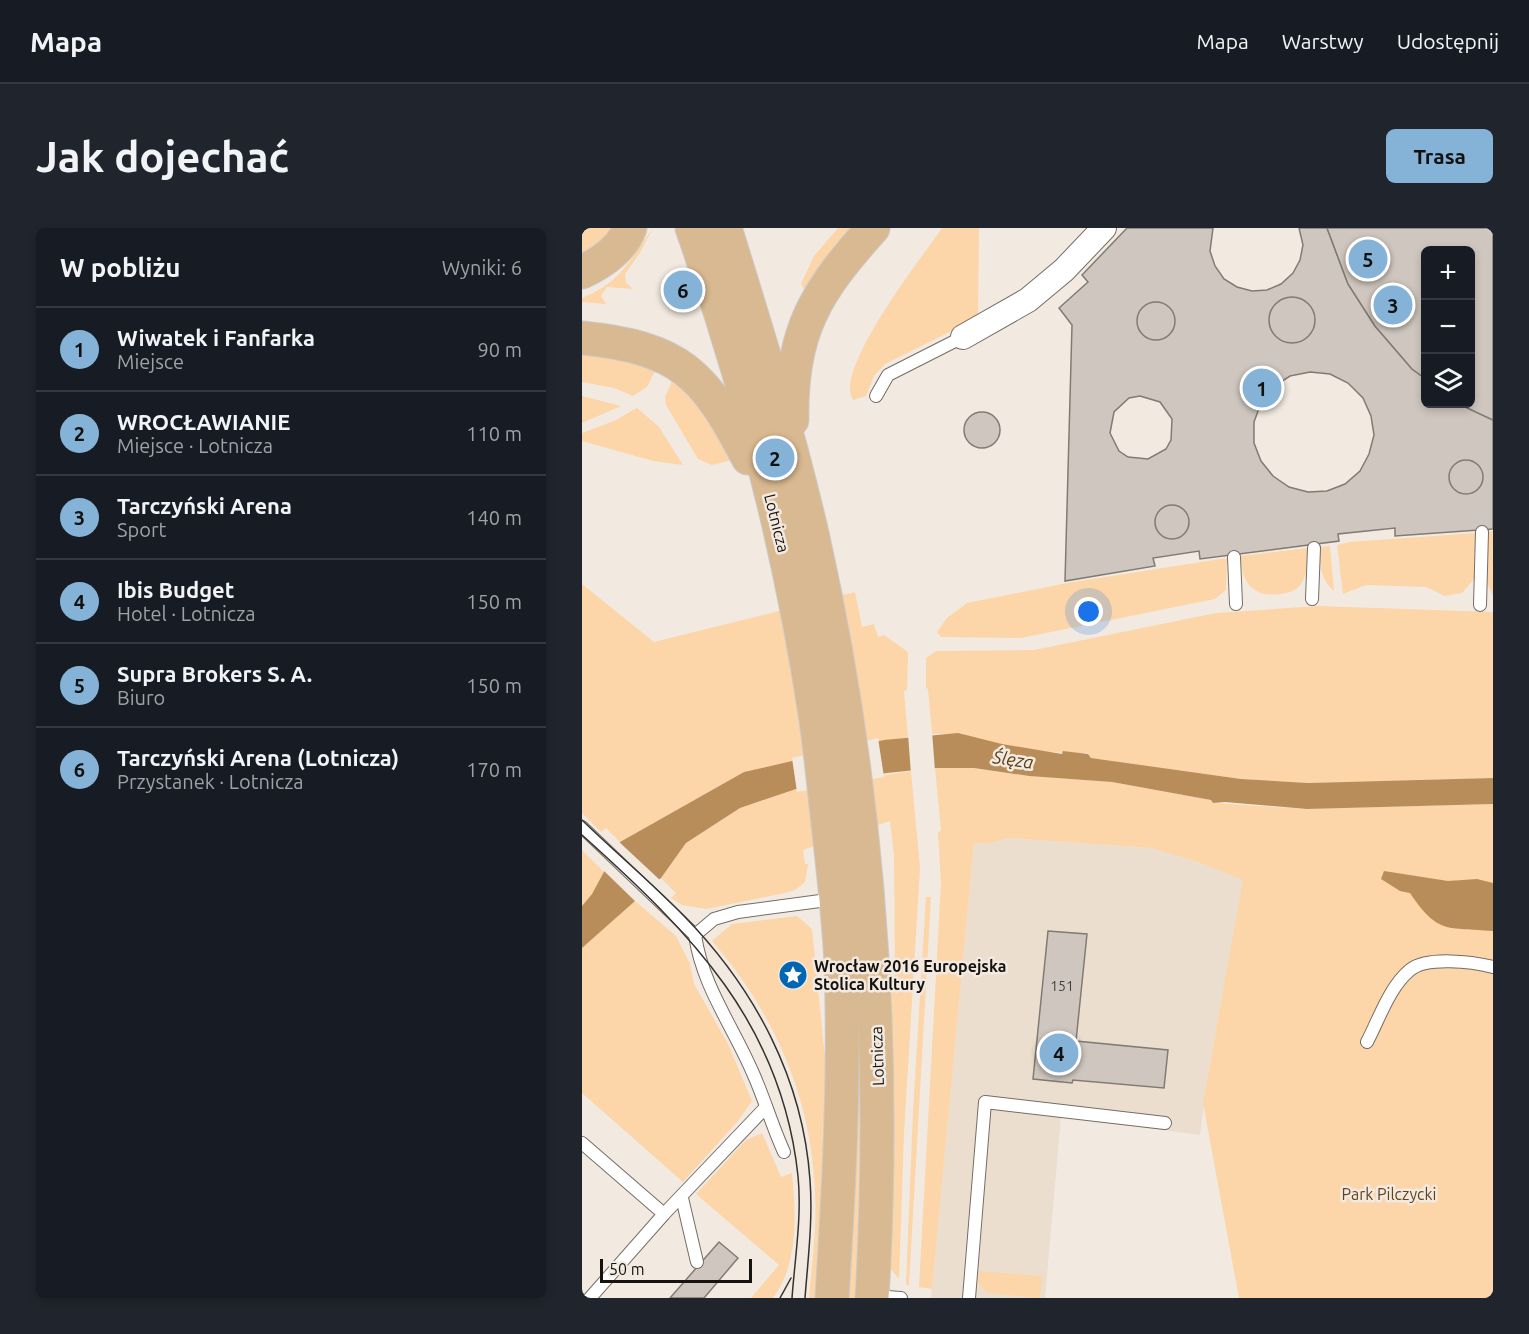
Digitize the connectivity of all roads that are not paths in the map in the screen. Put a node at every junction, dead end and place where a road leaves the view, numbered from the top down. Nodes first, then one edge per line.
1 (630, 228) edge
2 (692, 228) edge
3 (725, 228) edge
4 (873, 228) edge
5 (1104, 228) edge
6 (582, 272) edge
7 (963, 337) joint
8 (582, 338) edge
9 (876, 396) dead end
10 (783, 449) junction
11 (776, 513) junction
12 (1482, 532) dead end
13 (1314, 548) dead end
14 (1234, 557) dead end
15 (1312, 599) dead end
16 (1236, 604) dead end
17 (1480, 605) dead end
18 (811, 607) junction
19 (831, 716) junction
20 (582, 827) edge
21 (836, 899) junction
22 (695, 935) junction
23 (1493, 967) edge
24 (1367, 1042) dead end
25 (766, 1107) junction
26 (1166, 1123) dead end
27 (582, 1143) edge
28 (784, 1152) dead end
29 (682, 1198) junction
30 (664, 1214) junction
31 (697, 1262) dead end
32 (882, 1297) edge
33 (590, 1298) edge
34 (832, 1298) edge
35 (969, 1298) edge

1 - 6 main road
2 - 10 main road, Lotnicza
3 - 10 main road, Lotnicza
4 - 10 main road
5 - 7 street
7 - 9 lane
8 - 11 main road
10 - 11 main road, Lotnicza
10 - 18 main road, Lotnicza
11 - 18 main road, Lotnicza
12 - 17 lane
13 - 15 lane
14 - 16 lane
18 - 19 main road, Lotnicza
19 - 21 main road, Lotnicza
19 - 32 main road, Lotnicza
20 - 22 lane
21 - 22 lane
21 - 34 main road, Lotnicza
22 - 25 lane
23 - 24 lane
25 - 28 lane
25 - 29 lane
26 - 35 lane
27 - 30 lane
29 - 30 lane
29 - 31 lane
30 - 33 lane

